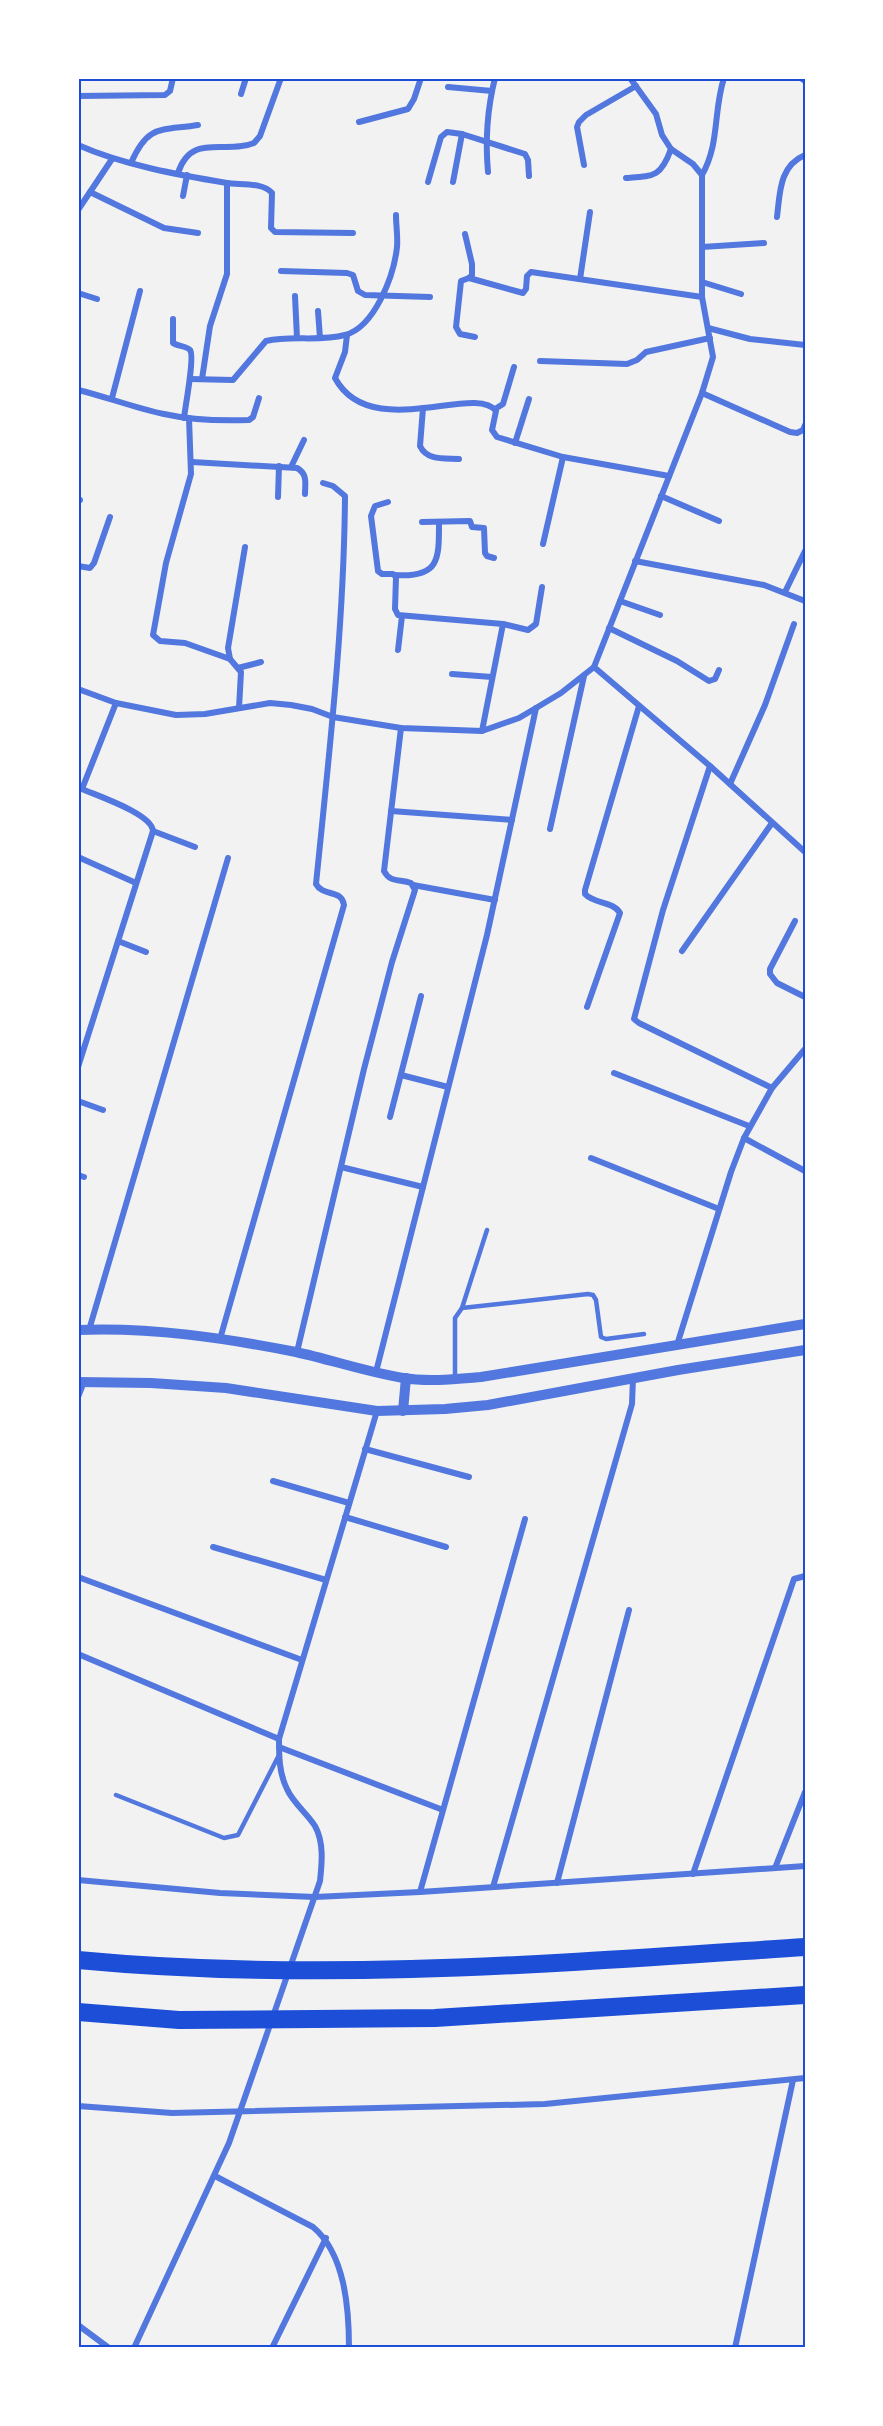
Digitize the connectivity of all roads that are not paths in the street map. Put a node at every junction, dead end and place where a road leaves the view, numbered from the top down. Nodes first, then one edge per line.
1 (173, 78) edge
2 (246, 78) edge
3 (281, 78) edge
4 (421, 78) edge
5 (495, 78) edge
6 (630, 78) edge
7 (724, 78) edge
8 (801, 78) edge
9 (805, 81) edge
10 (636, 86) junction
11 (448, 87) dead end
12 (492, 91) junction
13 (241, 94) dead end
14 (78, 96) edge
15 (358, 122) dead end
16 (198, 125) dead end
17 (462, 135) junction
18 (485, 141) junction
19 (78, 145) edge
20 (671, 149) junction
21 (805, 155) edge
22 (112, 159) junction
23 (131, 163) junction
24 (584, 165) dead end
25 (488, 172) dead end
26 (178, 173) junction
27 (187, 175) junction
28 (702, 175) junction
29 (530, 176) dead end
30 (626, 178) dead end
31 (428, 182) dead end
32 (453, 182) dead end
33 (227, 183) junction
34 (90, 192) junction
35 (183, 196) dead end
36 (78, 210) edge
37 (590, 212) dead end
38 (396, 215) dead end
39 (777, 217) dead end
40 (198, 233) dead end
41 (353, 233) dead end
42 (465, 234) dead end
43 (764, 243) dead end
44 (702, 247) junction
45 (281, 271) dead end
46 (469, 278) junction
47 (580, 279) junction
48 (702, 282) junction
49 (140, 291) dead end
50 (78, 293) edge
51 (741, 294) dead end
52 (383, 295) junction
53 (295, 296) dead end
54 (430, 297) dead end
55 (702, 297) junction
56 (97, 299) dead end
57 (318, 311) dead end
58 (173, 319) dead end
59 (708, 328) junction
60 (347, 335) junction
61 (475, 337) dead end
62 (297, 338) junction
63 (320, 338) junction
64 (710, 338) junction
65 (805, 345) edge
66 (540, 361) dead end
67 (514, 367) dead end
68 (190, 379) junction
69 (202, 379) junction
70 (78, 390) edge
71 (702, 393) junction
72 (112, 398) junction
73 (259, 398) dead end
74 (529, 399) dead end
75 (423, 408) junction
76 (495, 409) junction
77 (186, 418) junction
78 (805, 425) edge
79 (304, 440) dead end
80 (515, 443) junction
81 (563, 457) junction
82 (459, 459) dead end
83 (192, 462) junction
84 (279, 466) junction
85 (291, 467) junction
86 (669, 476) junction
87 (323, 483) dead end
88 (304, 494) dead end
89 (661, 496) junction
90 (278, 497) dead end
91 (388, 502) dead end
92 (110, 517) dead end
93 (719, 521) dead end
94 (423, 522) dead end
95 (439, 522) junction
96 (543, 544) dead end
97 (245, 547) dead end
98 (805, 551) edge
99 (494, 558) dead end
100 (636, 561) junction
101 (78, 567) edge
102 (395, 575) junction
103 (542, 587) dead end
104 (785, 592) junction
105 (620, 601) junction
106 (805, 601) edge
107 (660, 615) dead end
108 (402, 616) junction
109 (502, 624) junction
110 (794, 624) dead end
111 (609, 628) junction
112 (398, 650) dead end
113 (230, 659) junction
114 (261, 662) dead end
115 (594, 667) junction
116 (238, 668) junction
117 (718, 670) dead end
118 (452, 674) dead end
119 (584, 676) junction
120 (492, 677) junction
121 (78, 689) edge
122 (117, 703) junction
123 (639, 706) junction
124 (239, 708) junction
125 (536, 708) junction
126 (333, 717) junction
127 (401, 728) junction
128 (482, 731) junction
129 (710, 766) junction
130 (730, 784) junction
131 (80, 788) edge
132 (391, 811) junction
133 (512, 820) junction
134 (772, 823) junction
135 (550, 829) dead end
136 (153, 831) junction
137 (195, 847) dead end
138 (805, 852) edge
139 (78, 857) edge
140 (228, 858) dead end
141 (136, 883) junction
142 (413, 885) junction
143 (495, 900) junction
144 (795, 921) dead end
145 (118, 940) junction
146 (682, 951) dead end
147 (146, 952) dead end
148 (421, 996) dead end
149 (805, 997) edge
150 (587, 1007) dead end
151 (805, 1049) edge
152 (78, 1067) edge
153 (614, 1073) dead end
154 (401, 1075) junction
155 (448, 1087) junction
156 (772, 1088) junction
157 (78, 1101) edge
158 (103, 1110) dead end
159 (390, 1117) dead end
160 (749, 1126) junction
161 (744, 1138) junction
162 (591, 1158) dead end
163 (341, 1167) junction
164 (805, 1171) edge
165 (423, 1187) junction
166 (719, 1209) junction
167 (486, 1230) dead end
168 (462, 1308) junction
169 (805, 1324) edge
170 (83, 1330) edge
171 (644, 1334) dead end
172 (220, 1339) junction
173 (677, 1345) junction
174 (805, 1350) edge
175 (297, 1352) junction
176 (376, 1372) junction
177 (406, 1378) junction
178 (633, 1378) junction
179 (455, 1380) junction
180 (81, 1382) edge
181 (78, 1397) edge
182 (377, 1411) junction
183 (403, 1411) junction
184 (365, 1449) junction
185 (469, 1477) dead end
186 (273, 1481) dead end
187 (349, 1503) junction
188 (345, 1517) junction
189 (525, 1518) dead end
190 (213, 1547) dead end
191 (446, 1547) dead end
192 (805, 1576) edge
193 (78, 1577) edge
194 (326, 1580) junction
195 (629, 1610) dead end
196 (78, 1654) edge
197 (302, 1660) junction
198 (279, 1739) junction
199 (279, 1747) junction
200 (278, 1756) junction
201 (805, 1792) edge
202 (116, 1795) dead end
203 (443, 1809) junction
204 (805, 1866) edge
205 (775, 1868) junction
206 (693, 1874) junction
207 (78, 1880) edge
208 (557, 1883) junction
209 (493, 1887) junction
210 (420, 1892) junction
211 (315, 1897) junction
212 (802, 1948) edge
213 (78, 1960) edge
214 (802, 1996) edge
215 (78, 2013) edge
216 (805, 2078) edge
217 (793, 2080) junction
218 (78, 2106) edge
219 (241, 2111) junction
220 (215, 2176) junction
221 (326, 2238) junction
222 (78, 2325) edge
223 (108, 2348) edge
224 (134, 2348) edge
225 (272, 2348) edge
226 (349, 2348) edge
227 (735, 2348) edge

1 - 14 street
2 - 13 street
3 - 26 street
4 - 15 street
5 - 12 street
6 - 10 street
7 - 28 street
8 - 9 street
10 - 20 street
10 - 24 street
11 - 12 street
12 - 18 street
16 - 23 street
17 - 18 street
17 - 31 street
17 - 32 street
18 - 25 street
18 - 29 street
19 - 22 street
20 - 28 street
20 - 30 street
21 - 39 street
22 - 23 street
22 - 34 street
23 - 26 street
26 - 27 street
27 - 33 street
27 - 35 street
28 - 44 street
33 - 41 street
33 - 69 street
34 - 36 street
34 - 40 street
37 - 47 street
38 - 52 street
42 - 46 street
43 - 44 street
44 - 48 street
45 - 52 street
46 - 47 street
46 - 61 street
47 - 55 street
48 - 51 street
48 - 55 street
49 - 72 street
50 - 56 street
52 - 54 street
52 - 60 street
53 - 62 street
55 - 59 street
57 - 63 street
58 - 68 street
59 - 64 street
59 - 65 street
60 - 63 street
60 - 75 street
62 - 63 street
62 - 69 street
64 - 66 street
64 - 71 street
67 - 76 street
68 - 69 street
68 - 77 street
70 - 72 street
71 - 78 street
71 - 86 street
72 - 77 street
73 - 77 street
74 - 80 street
75 - 76 street
75 - 82 street
76 - 80 street
77 - 83 street
79 - 85 street
80 - 81 street
81 - 86 street
81 - 96 street
83 - 84 street
83 - 113 street
84 - 85 street
84 - 90 street
85 - 88 street
86 - 89 street
87 - 126 street
89 - 93 street
89 - 100 street
91 - 102 street
92 - 101 street
94 - 95 street
95 - 99 street
95 - 102 street
97 - 113 street
98 - 104 street
100 - 104 street
100 - 105 street
102 - 108 street
103 - 109 street
104 - 106 street
105 - 107 street
105 - 111 street
108 - 109 street
108 - 112 street
109 - 120 street
110 - 130 street
111 - 115 street
111 - 117 street
113 - 116 street
114 - 116 street
115 - 119 street
115 - 123 street
116 - 124 street
118 - 120 street
119 - 125 street
119 - 135 street
120 - 128 street
121 - 122 street
122 - 124 street
122 - 131 street
123 - 129 street
123 - 150 street
124 - 126 street
125 - 128 street
125 - 133 street
126 - 127 street
126 - 172 street
127 - 128 street
127 - 132 street
129 - 130 street
129 - 156 street
130 - 134 street
131 - 136 street
132 - 133 street
132 - 142 street
133 - 143 street
134 - 138 street
134 - 146 street
136 - 137 street
136 - 141 street
139 - 141 street
140 - 170 street
141 - 145 street
142 - 143 street
142 - 163 street
143 - 155 street
144 - 149 street
145 - 147 street
145 - 152 street
148 - 154 street
151 - 156 street
153 - 160 street
154 - 155 street
154 - 159 street
155 - 165 street
156 - 160 street
157 - 158 street
160 - 161 street
161 - 164 street
161 - 166 street
162 - 166 street
163 - 165 street
163 - 175 street
165 - 176 street
166 - 173 street
167 - 168 lane
168 - 171 lane
168 - 179 lane
169 - 173 street
170 - 172 street
172 - 175 street
173 - 179 street
174 - 178 street
175 - 176 street
176 - 177 street
177 - 179 street
177 - 183 street
178 - 183 street
178 - 209 street
180 - 181 street
180 - 182 street
182 - 183 street
182 - 184 street
184 - 185 street
184 - 187 street
186 - 187 street
187 - 188 street
188 - 191 street
188 - 194 street
189 - 203 street
190 - 194 street
192 - 206 street
193 - 197 street
194 - 197 street
195 - 208 street
196 - 198 street
197 - 198 street
198 - 199 street
199 - 200 street
199 - 203 street
200 - 202 lane
200 - 211 street
201 - 205 street
203 - 210 street
204 - 205 street
205 - 206 street
206 - 208 street
207 - 211 street
208 - 209 street
209 - 210 street
210 - 211 street
211 - 219 street
212 - 213 highway
214 - 215 highway
216 - 217 street
217 - 219 street
217 - 227 street
218 - 219 street
219 - 220 street
220 - 221 street
220 - 224 street
221 - 225 street
221 - 226 street
222 - 223 street

